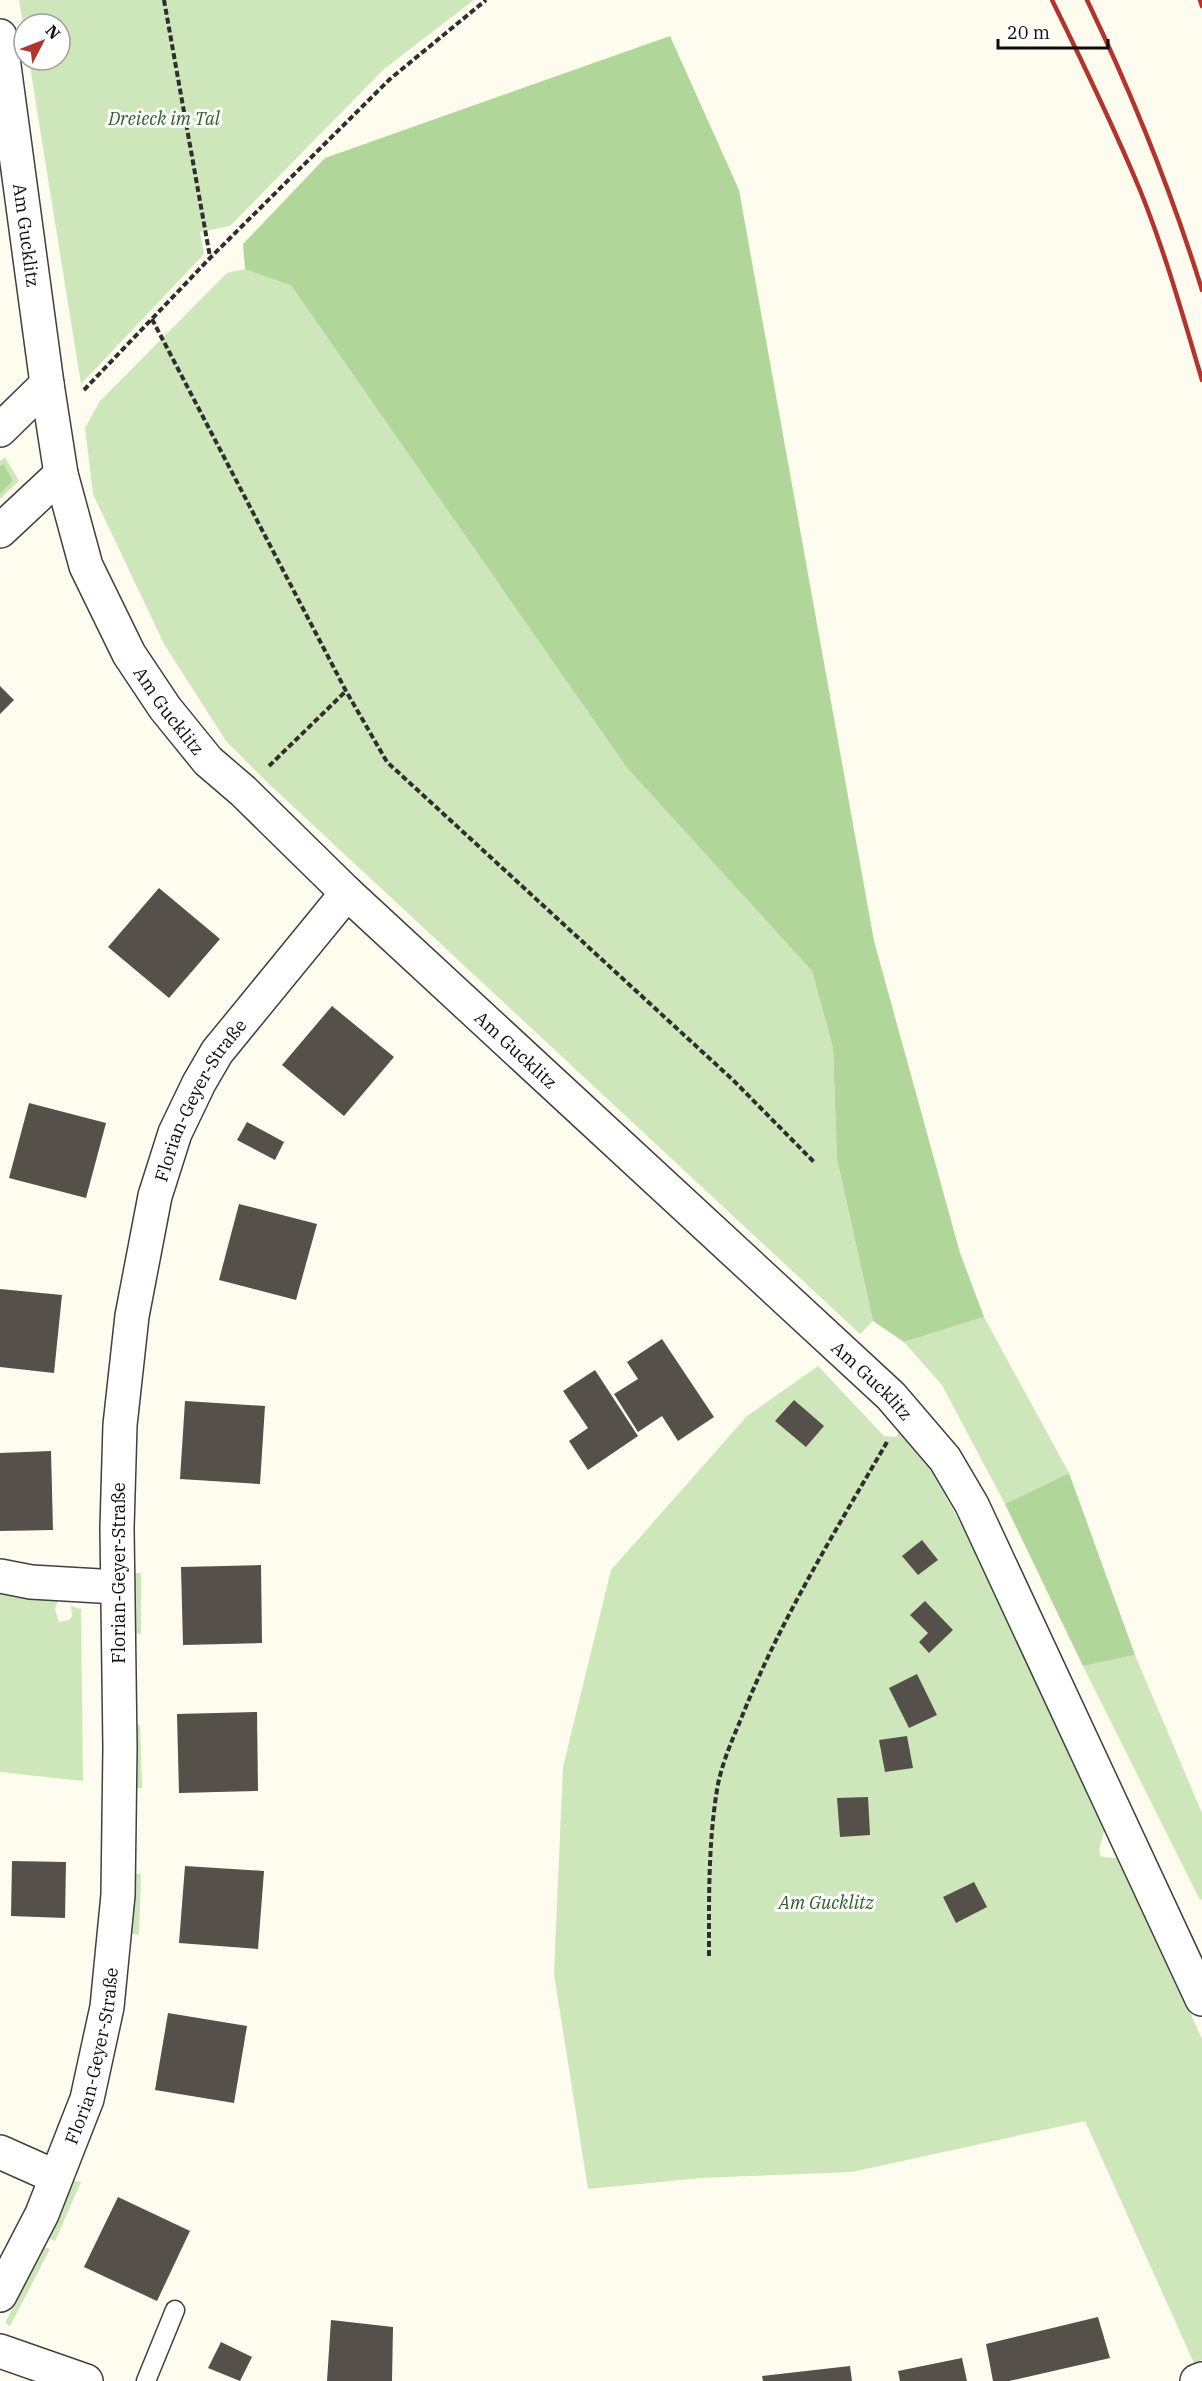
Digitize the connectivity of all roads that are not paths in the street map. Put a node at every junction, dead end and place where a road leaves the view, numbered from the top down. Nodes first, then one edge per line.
1 (0, 36) edge
2 (49, 398) junction
3 (0, 430) edge
4 (61, 474) junction
5 (0, 531) edge
6 (347, 893) junction
7 (0, 1576) edge
8 (117, 1587) junction
9 (1202, 1999) edge
10 (0, 2152) edge
11 (56, 2177) junction
12 (0, 2295) edge
13 (175, 2310) dead end
14 (0, 2351) edge
15 (1202, 2379) edge
16 (86, 2381) edge
17 (146, 2381) edge
18 (1197, 2381) edge

1 - 2 street, Am Gucklitz
2 - 3 street
2 - 4 street, Am Gucklitz
4 - 5 street
4 - 6 street, Am Gucklitz
6 - 8 street, Florian-Geyer-Straße
6 - 9 street, Am Gucklitz
7 - 8 street
8 - 11 street, Florian-Geyer-Straße
10 - 11 street
11 - 12 street, Florian-Geyer-Straße
13 - 17 lane
14 - 16 street
15 - 18 street

